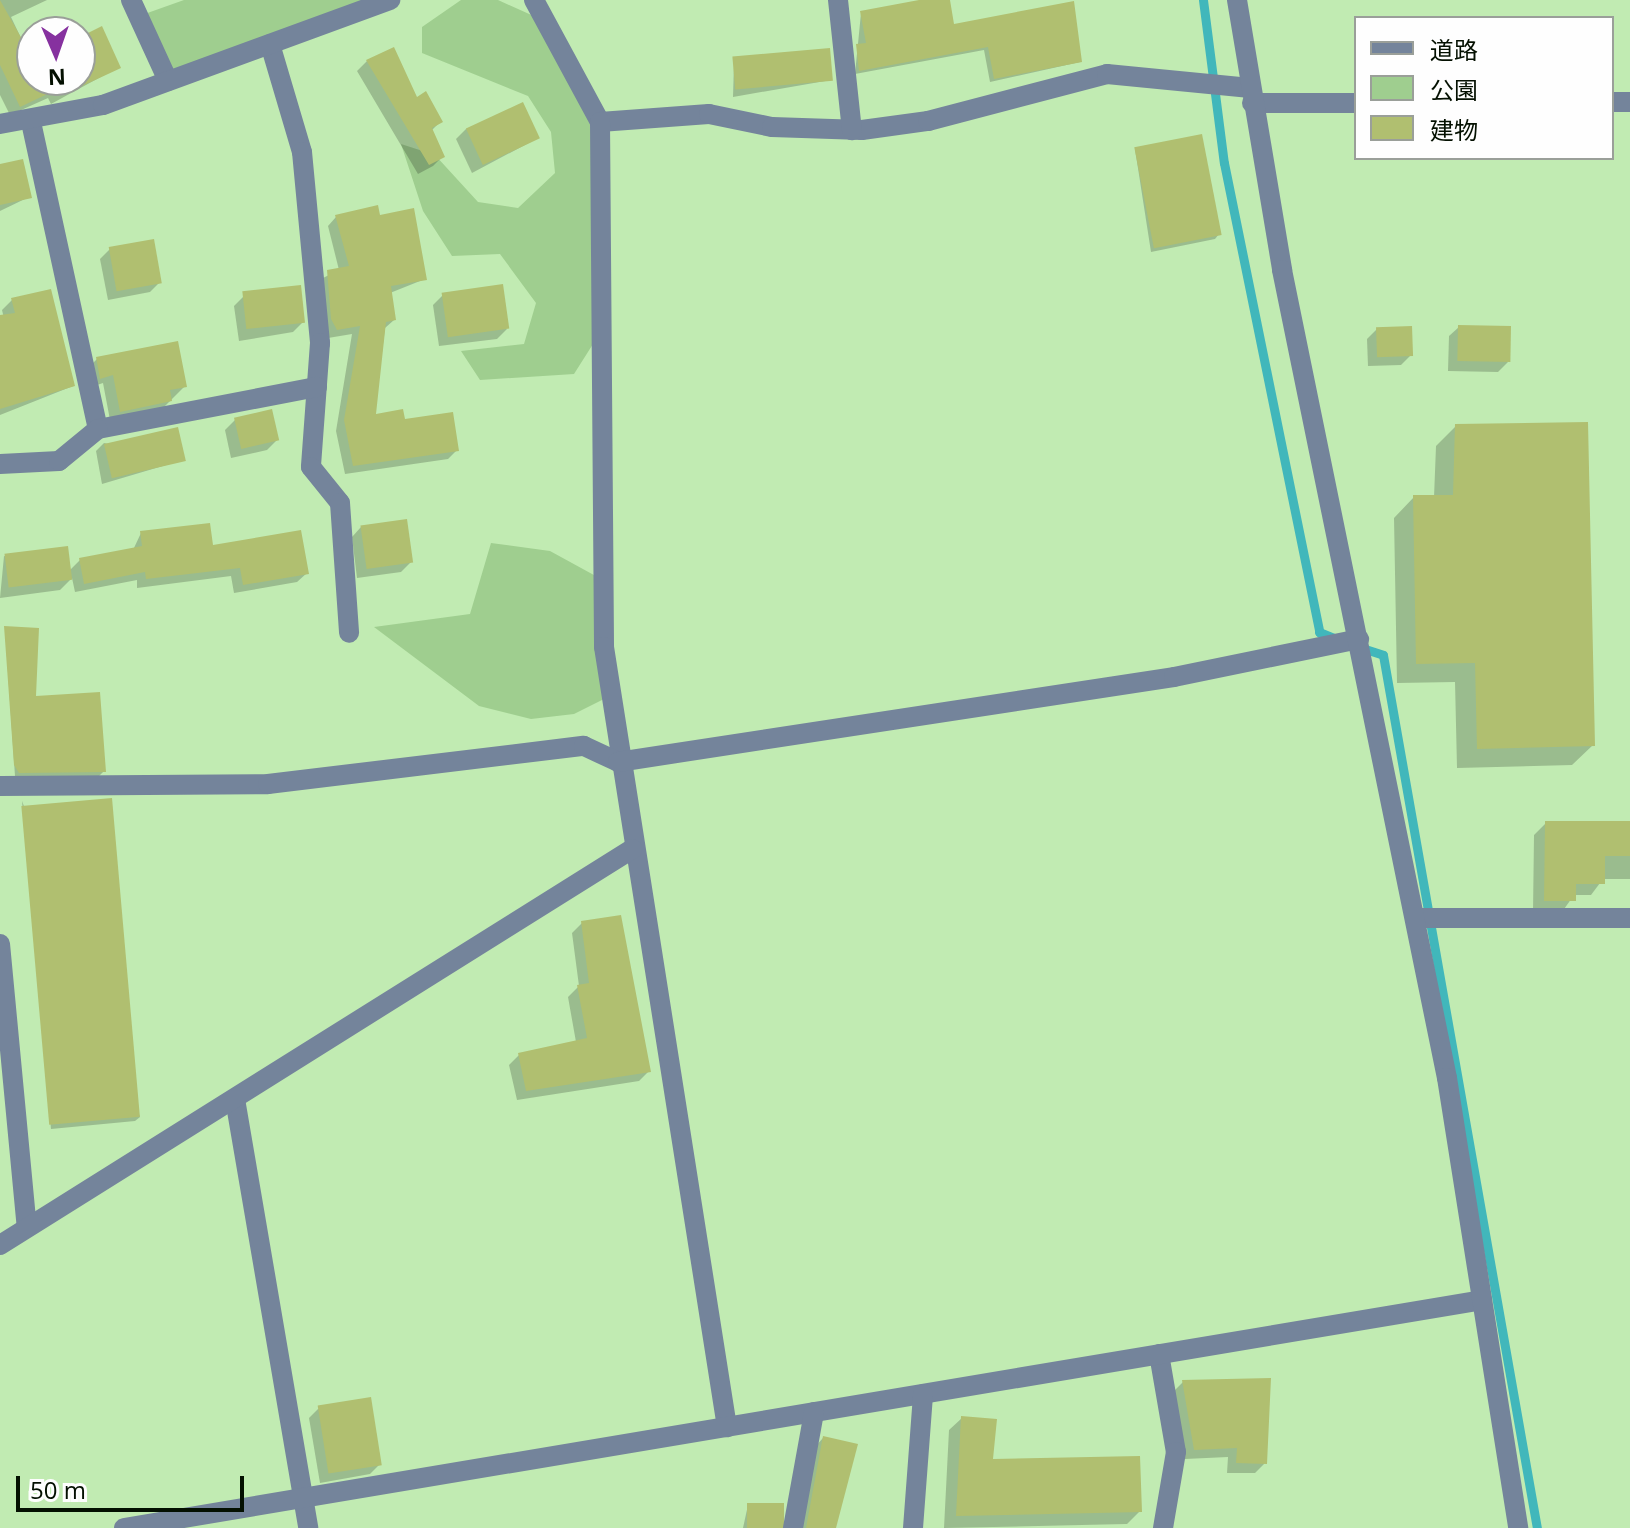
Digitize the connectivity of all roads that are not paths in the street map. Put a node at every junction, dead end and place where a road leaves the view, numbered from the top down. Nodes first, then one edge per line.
1 (131, 0) edge
2 (390, 0) edge
3 (534, 0) edge
4 (838, 0) edge
5 (1237, 0) edge
6 (270, 44) junction
7 (168, 81) junction
8 (1251, 96) junction
9 (1354, 103) edge
10 (31, 122) junction
11 (600, 122) junction
12 (0, 124) edge
13 (852, 130) junction
14 (317, 387) junction
15 (98, 429) junction
16 (0, 464) edge
17 (349, 633) dead end
18 (1359, 639) junction
19 (618, 762) junction
20 (0, 786) edge
21 (632, 849) junction
22 (1417, 918) junction
23 (1630, 918) edge
24 (0, 944) edge
25 (235, 1099) junction
26 (27, 1228) junction
27 (0, 1245) edge
28 (1482, 1300) junction
29 (1159, 1354) junction
30 (923, 1394) junction
31 (814, 1412) junction
32 (727, 1427) junction
33 (303, 1497) junction
34 (124, 1528) edge
35 (308, 1528) edge
36 (793, 1528) edge
37 (913, 1528) edge
38 (1163, 1528) edge
39 (1518, 1528) edge

1 - 7 street
2 - 6 street
3 - 11 street
4 - 13 street
5 - 8 street
6 - 7 street
6 - 14 street
7 - 10 street
8 - 9 street
8 - 13 street
8 - 18 street
10 - 12 street
10 - 15 street
11 - 13 street
11 - 19 street
14 - 15 street
14 - 17 street
15 - 16 street
18 - 19 street
18 - 22 street
19 - 20 street
19 - 21 street
21 - 25 street
21 - 32 street
22 - 23 street
22 - 28 street
24 - 26 street
25 - 26 street
25 - 33 street
26 - 27 street
28 - 29 street
28 - 39 street
29 - 30 street
29 - 38 street
30 - 31 street
30 - 37 street
31 - 32 street
31 - 36 street
32 - 33 street
33 - 34 street
33 - 35 street

